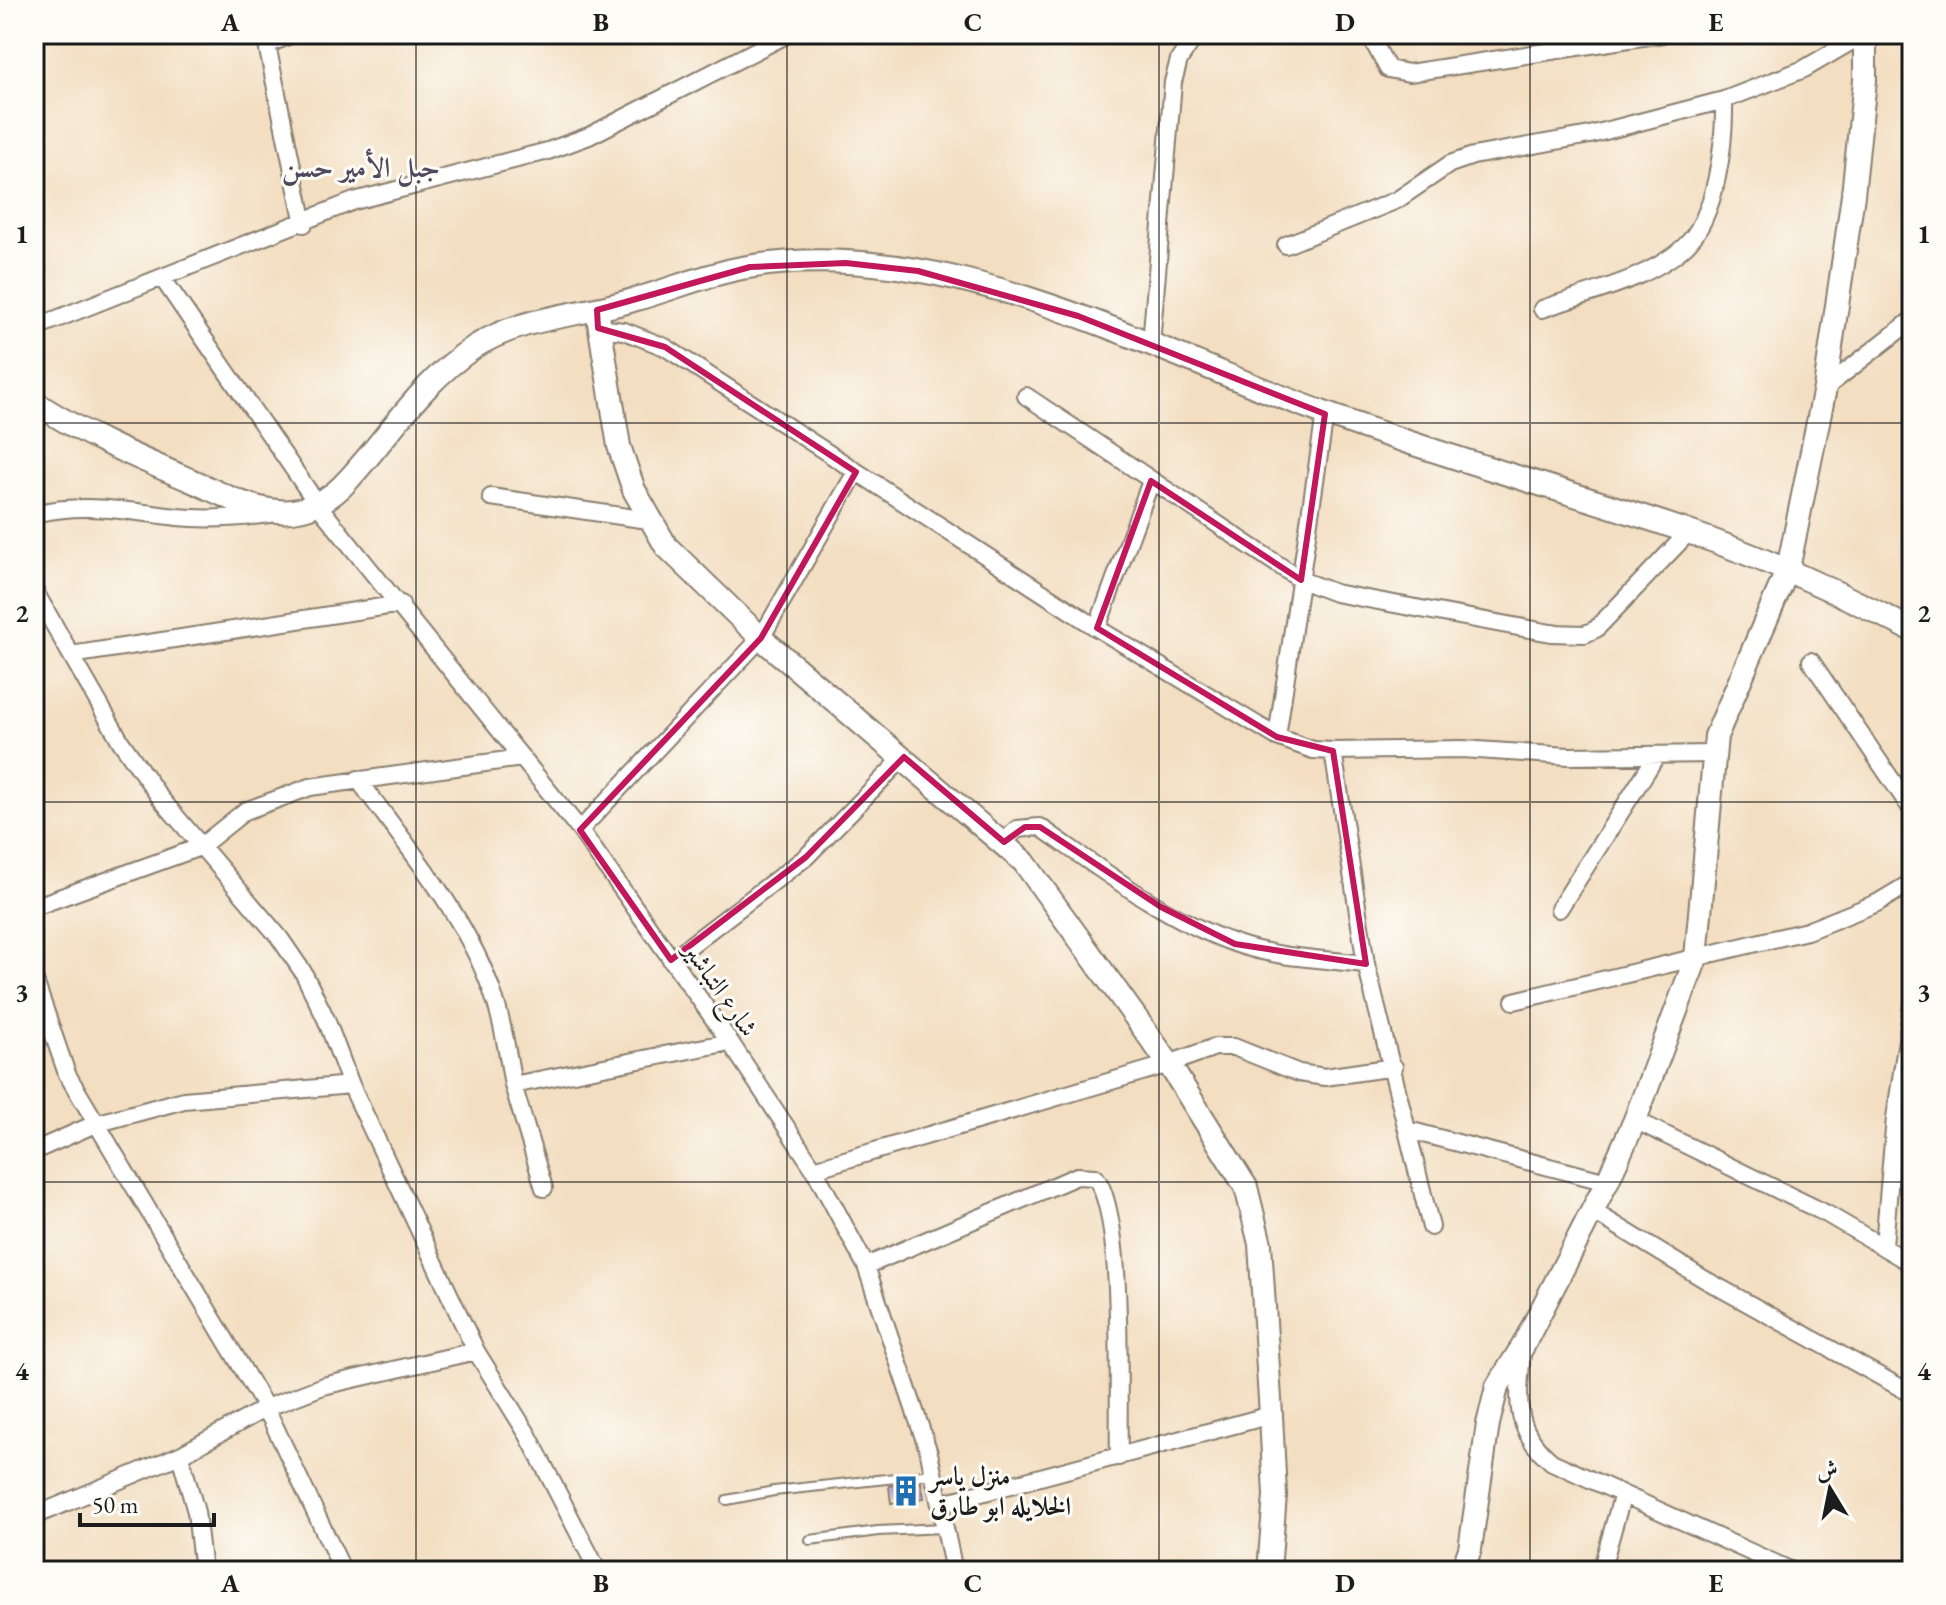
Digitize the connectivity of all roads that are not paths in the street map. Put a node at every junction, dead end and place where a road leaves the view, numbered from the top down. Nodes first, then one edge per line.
1 (292, 34) edge
2 (788, 34) edge
3 (1196, 34) edge
4 (1369, 34) edge
5 (1662, 34) edge
6 (1864, 34) edge
7 (266, 39) edge
8 (1724, 100) junction
9 (304, 224) junction
10 (1286, 245) dead end
11 (163, 279) junction
12 (1542, 309) dead end
13 (598, 319) junction
14 (1912, 320) edge
15 (34, 328) edge
16 (1151, 344) junction
17 (1825, 388) junction
18 (1026, 396) dead end
19 (34, 402) edge
20 (1325, 414) junction
21 (856, 472) junction
22 (1151, 481) junction
23 (491, 497) dead end
24 (318, 505) junction
25 (280, 512) junction
26 (34, 514) edge
27 (648, 520) junction
28 (1689, 532) junction
29 (1788, 569) junction
30 (1301, 580) junction
31 (34, 590) edge
32 (401, 604) junction
33 (1097, 628) junction
34 (1912, 630) edge
35 (761, 638) junction
36 (71, 655) junction
37 (1811, 661) dead end
38 (1277, 737) junction
39 (1333, 751) junction
40 (1712, 754) junction
41 (1657, 755) junction
42 (904, 757) junction
43 (522, 758) junction
44 (358, 779) junction
45 (1912, 810) edge
46 (580, 830) junction
47 (1004, 842) junction
48 (200, 847) junction
49 (1912, 882) edge
50 (34, 907) edge
51 (1559, 909) dead end
52 (1696, 958) junction
53 (671, 960) junction
54 (1366, 964) junction
55 (34, 978) edge
56 (1514, 1001) dead end
57 (1912, 1007) edge
58 (730, 1042) junction
59 (1169, 1064) junction
60 (1394, 1067) junction
61 (351, 1085) junction
62 (513, 1085) junction
63 (1635, 1120) junction
64 (95, 1124) junction
65 (1408, 1130) junction
66 (34, 1151) edge
67 (814, 1169) junction
68 (1607, 1182) junction
69 (544, 1188) dead end
70 (1591, 1210) junction
71 (1431, 1227) dead end
72 (1884, 1245) junction
73 (1912, 1264) edge
74 (866, 1266) junction
75 (1523, 1346) junction
76 (476, 1351) junction
77 (1912, 1394) edge
78 (266, 1408) junction
79 (1271, 1415) junction
80 (180, 1455) junction
81 (1119, 1457) junction
82 (933, 1474) junction
83 (1622, 1497) junction
84 (727, 1500) dead end
85 (940, 1504) junction
86 (34, 1516) edge
87 (945, 1528) junction
88 (810, 1540) dead end
89 (203, 1571) edge
90 (343, 1571) edge
91 (598, 1571) edge
92 (954, 1571) edge
93 (1269, 1571) edge
94 (1462, 1571) edge
95 (1601, 1571) edge
96 (1792, 1571) edge

1 - 7 street
2 - 9 street
3 - 16 street
4 - 5 street
6 - 8 street
6 - 17 street
7 - 9 street
8 - 10 street
8 - 12 street
9 - 11 street
11 - 15 street
11 - 24 street, شارع التباشير
13 - 16 street
13 - 21 street
13 - 24 street
13 - 27 street
14 - 17 street
16 - 20 street
17 - 29 street
18 - 22 street
19 - 25 street
20 - 28 street
20 - 30 street
21 - 33 street
21 - 35 street
22 - 30 street
22 - 33 street
23 - 27 street
24 - 25 street
24 - 32 street, شارع التباشير
25 - 26 street
27 - 35 street
28 - 29 street
28 - 30 street
29 - 34 street
29 - 40 street
30 - 38 street
31 - 36 street
32 - 36 street
32 - 43 street, شارع التباشير
33 - 38 street
35 - 42 street
35 - 46 street
36 - 48 street
37 - 45 street
38 - 39 street
39 - 41 street
39 - 54 street
40 - 41 street
40 - 52 street
41 - 51 street
42 - 47 street
42 - 53 street
43 - 44 street
43 - 46 street, شارع التباشير
44 - 48 street
44 - 62 street
46 - 53 street, شارع التباشير
47 - 54 street
47 - 59 street
48 - 50 street
48 - 61 street
49 - 52 street
52 - 56 street
52 - 63 street
53 - 58 street, شارع التباشير
54 - 60 street
55 - 64 street
57 - 72 street
58 - 62 street
58 - 67 street, شارع التباشير
59 - 60 street
59 - 67 street
59 - 79 street
60 - 65 street
61 - 64 street
61 - 76 street
62 - 69 street
63 - 68 street
63 - 72 street
64 - 66 street
64 - 78 street
65 - 68 street
65 - 71 street
67 - 74 street, شارع التباشير
68 - 70 street
70 - 75 street
70 - 77 street
72 - 73 street
74 - 81 street
74 - 82 street, شارع التباشير
75 - 83 street
75 - 94 street
76 - 78 street
76 - 91 street
78 - 80 street
78 - 90 street
79 - 81 street
79 - 93 street
80 - 86 street
80 - 89 street
81 - 85 street
82 - 84 lane
82 - 85 street, شارع التباشير
83 - 95 street
83 - 96 street
85 - 87 street, شارع التباشير
87 - 88 lane
87 - 92 street, شارع التباشير

